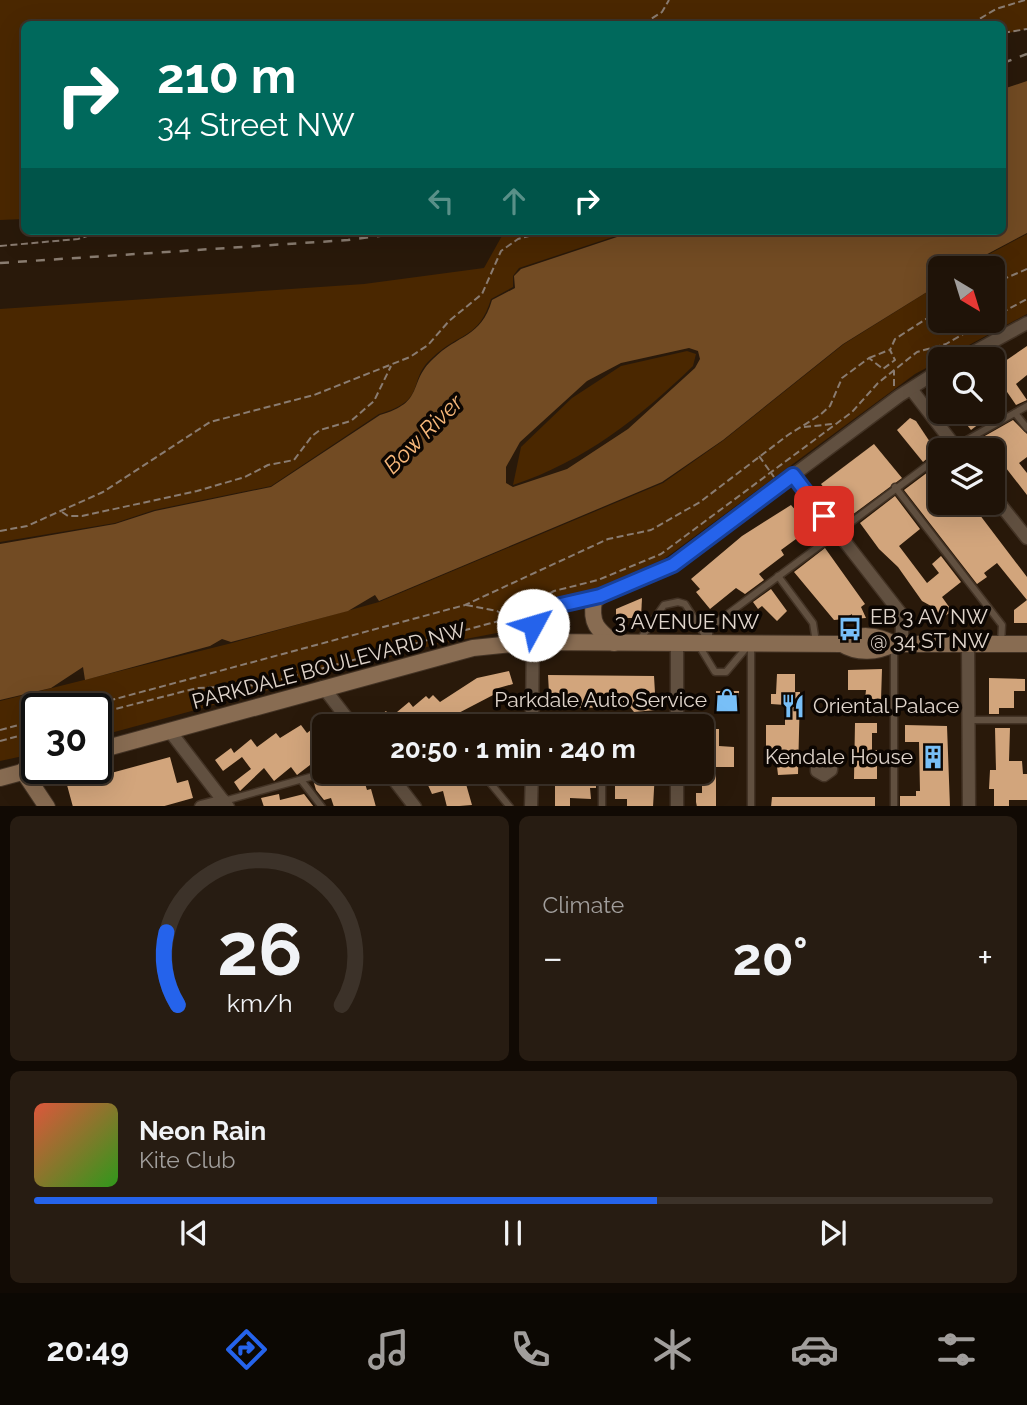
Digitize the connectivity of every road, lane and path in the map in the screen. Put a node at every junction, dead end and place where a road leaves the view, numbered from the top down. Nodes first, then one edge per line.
1 (669, 0) edge
2 (1025, 0) edge
3 (648, 21) edge
4 (976, 21) edge
5 (1027, 29) edge
6 (1006, 32) edge
7 (90, 235) edge
8 (532, 235) edge
9 (0, 246) edge
10 (1027, 269) edge
11 (1005, 278) edge
12 (1027, 299) edge
13 (1005, 311) edge
14 (928, 318) edge
15 (1027, 323) edge
16 (965, 333) edge
17 (983, 347) edge
18 (890, 349) junction
19 (869, 358) junction
20 (391, 366) junction
21 (894, 370) junction
22 (928, 378) edge
23 (894, 388) dead end
24 (911, 389) junction
25 (1027, 406) edge
26 (1015, 413) junction
27 (836, 424) junction
28 (803, 427) junction
29 (1027, 428) edge
30 (946, 438) edge
31 (973, 438) edge
32 (759, 456) junction
33 (928, 464) edge
34 (771, 472) junction
35 (793, 475) junction
36 (775, 477) dead end
37 (895, 487) junction
38 (1005, 510) edge
39 (61, 511) junction
40 (0, 531) edge
41 (836, 532) junction
42 (1027, 538) edge
43 (778, 576) junction
44 (600, 596) junction
45 (465, 605) junction
46 (508, 617) junction
47 (521, 626) dead end
48 (533, 642) junction
49 (677, 642) junction
50 (703, 642) junction
51 (614, 643) junction
52 (637, 643) junction
53 (751, 643) junction
54 (816, 644) junction
55 (898, 644) junction
56 (968, 644) junction
57 (1001, 644) junction
58 (1027, 644) edge
59 (323, 687) junction
60 (112, 700) edge
61 (112, 710) edge
62 (344, 714) edge
63 (532, 714) edge
64 (677, 714) edge
65 (970, 720) junction
66 (1027, 720) edge
67 (21, 724) edge
68 (0, 730) edge
69 (169, 730) junction
70 (21, 735) edge
71 (0, 741) edge
72 (112, 746) edge
73 (831, 763) dead end
74 (817, 765) dead end
75 (21, 768) edge
76 (312, 777) edge
77 (0, 778) edge
78 (300, 780) junction
79 (38, 784) edge
80 (397, 784) edge
81 (491, 784) edge
82 (531, 784) edge
83 (602, 784) edge
84 (677, 784) edge
85 (226, 804) edge
86 (47, 806) edge
87 (321, 806) edge
88 (414, 806) edge
89 (509, 806) edge
90 (531, 806) edge
91 (602, 806) edge
92 (677, 806) edge
93 (751, 806) edge
94 (894, 806) edge
95 (969, 806) edge

1 - 3 path
2 - 4 path
5 - 6 path
7 - 9 path
8 - 20 path
10 - 11 path
12 - 13 path
14 - 18 path
15 - 17 street
16 - 21 path
18 - 19 path
18 - 19 path
19 - 28 path
20 - 39 path
20 - 39 path
21 - 23 path
21 - 27 path
22 - 24 street
24 - 30 street
24 - 35 street
25 - 26 lane
26 - 29 lane
26 - 31 lane
27 - 28 path
27 - 34 path
28 - 32 path
32 - 34 path
32 - 45 path
33 - 37 lane
34 - 36 path
34 - 46 path
35 - 41 street
35 - 44 street
37 - 41 lane
37 - 57 lane
38 - 42 street
39 - 40 path
41 - 43 lane
41 - 55 street
43 - 50 lane
43 - 54 lane
44 - 48 street
44 - 51 main road
45 - 46 path
45 - 60 path
46 - 47 path
46 - 61 path
48 - 51 main road, 3 AVENUE NW
48 - 59 main road, PARKDALE BOULEVARD NW
48 - 63 street
49 - 50 main road, 3 AVENUE NW
49 - 52 main road, 3 AVENUE NW
49 - 64 street
50 - 52 lane
50 - 53 main road, 3 AVENUE NW
50 - 53 lane
51 - 52 main road, 3 AVENUE NW
53 - 54 main road, 3 AVENUE NW
53 - 93 lane
54 - 55 main road, 3 AVENUE NW
55 - 56 main road, 3 AVENUE NW
55 - 94 lane
56 - 57 main road, 3 AVENUE NW
56 - 65 street
57 - 58 main road, 3 AVENUE NW
59 - 62 street
59 - 69 main road, PARKDALE BOULEVARD NW
65 - 66 lane
65 - 95 street
67 - 68 path
69 - 72 main road, PARKDALE BOULEVARD NW
69 - 85 street
70 - 71 path
73 - 74 street
75 - 77 main road
76 - 78 lane
78 - 85 lane
78 - 87 lane
79 - 86 main road
80 - 88 street
81 - 89 lane
82 - 90 street
83 - 91 lane
84 - 92 street

